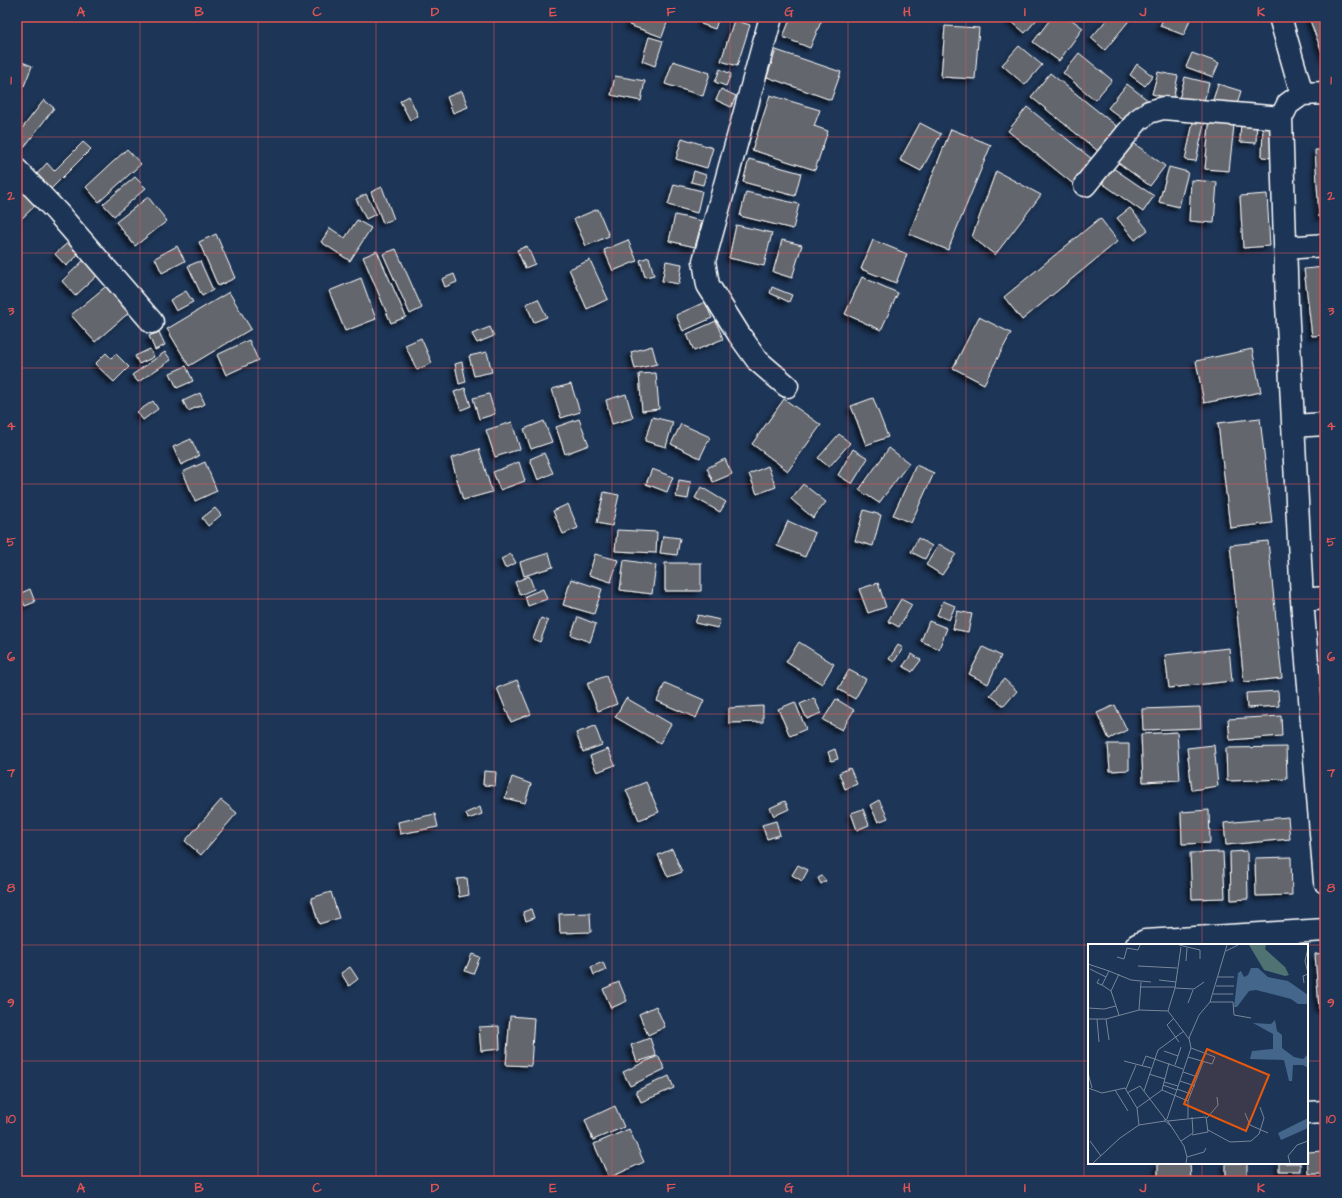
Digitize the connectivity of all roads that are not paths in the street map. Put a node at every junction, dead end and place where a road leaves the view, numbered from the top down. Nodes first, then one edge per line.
1 (770, 17) edge
2 (1280, 17) edge
3 (1325, 93) edge
4 (1302, 94) junction
5 (1281, 118) junction
6 (17, 170) edge
7 (1085, 185) dead end
8 (1325, 245) edge
9 (1286, 248) junction
10 (152, 322) dead end
11 (787, 386) dead end
12 (1325, 424) edge
13 (1293, 426) junction
14 (1325, 598) edge
15 (1302, 600) junction
16 (1325, 882) edge
17 (1325, 930) edge
18 (1139, 944) edge
19 (1325, 1112) edge
20 (1308, 1113) edge

1 - 11 street
2 - 4 street
3 - 4 street
4 - 5 street
5 - 7 street
5 - 9 street
6 - 10 street
8 - 9 street
9 - 13 street
12 - 13 street
13 - 15 street
14 - 15 street
15 - 16 street
17 - 18 street
19 - 20 street

